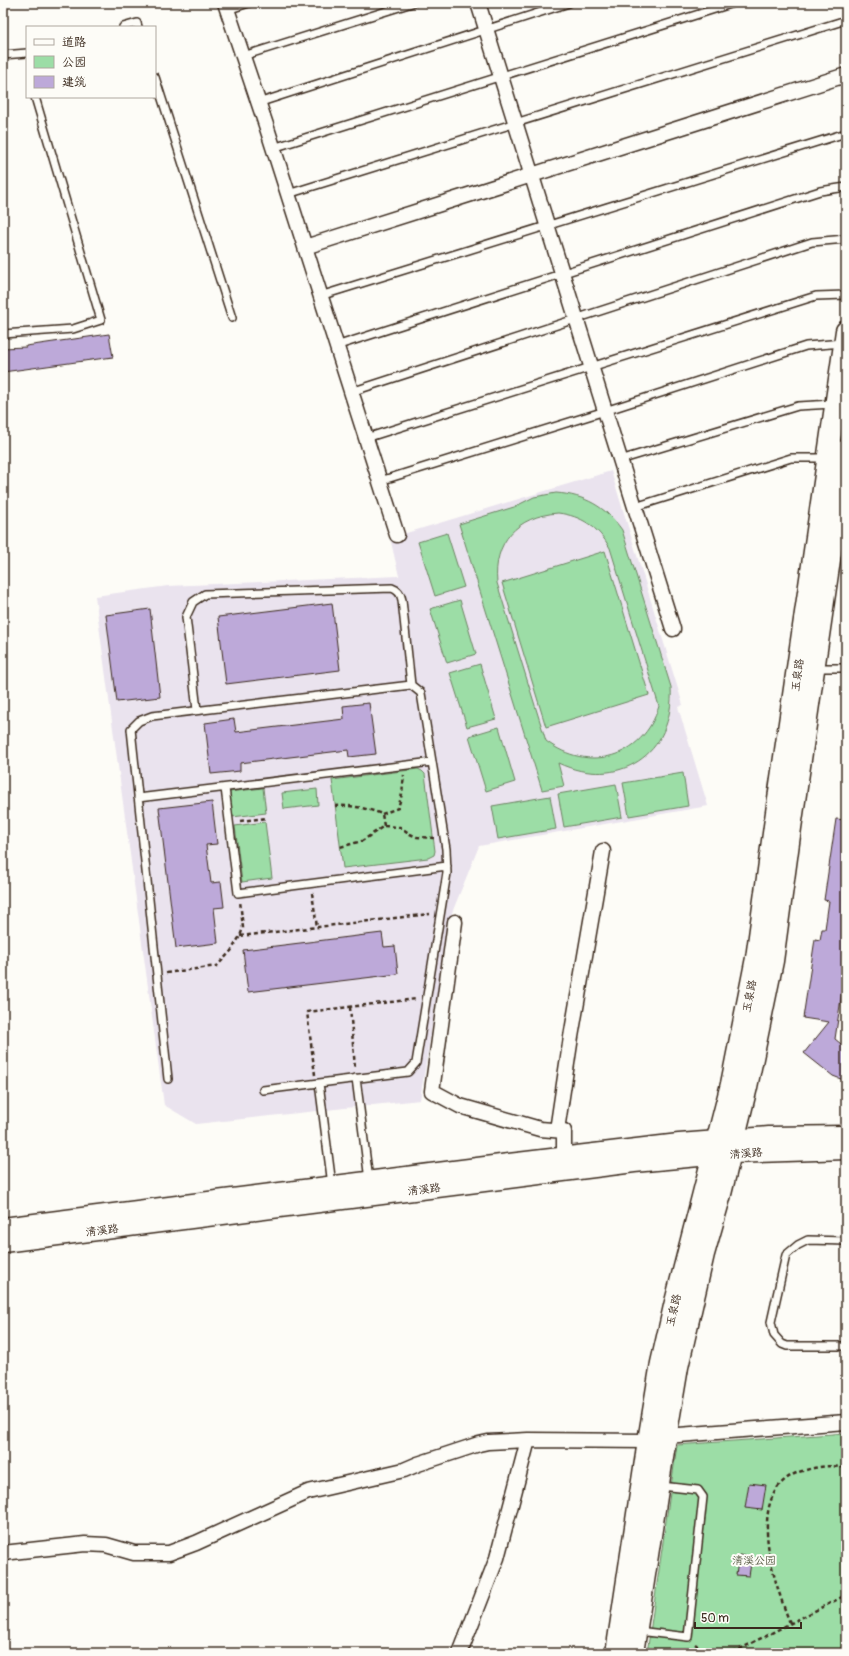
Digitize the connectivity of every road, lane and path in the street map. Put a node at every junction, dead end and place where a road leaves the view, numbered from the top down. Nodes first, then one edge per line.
1 (249, 3) edge
2 (412, 3) edge
3 (478, 3) edge
4 (569, 3) edge
5 (734, 3) edge
6 (226, 6) edge
7 (846, 20) edge
8 (126, 26) edge
9 (138, 26) edge
10 (486, 30) junction
11 (3, 55) edge
12 (26, 55) edge
13 (243, 56) junction
14 (846, 75) edge
15 (500, 77) junction
16 (156, 80) edge
17 (35, 98) edge
18 (258, 103) junction
19 (515, 124) junction
20 (846, 133) edge
21 (273, 148) junction
22 (531, 175) junction
23 (846, 186) edge
24 (288, 194) junction
25 (547, 226) junction
26 (846, 239) edge
27 (305, 247) junction
28 (562, 274) junction
29 (846, 295) edge
30 (320, 296) junction
31 (232, 318) dead end
32 (576, 319) junction
33 (3, 334) edge
34 (845, 337) edge
35 (336, 346) junction
36 (591, 367) junction
37 (351, 392) junction
38 (836, 404) junction
39 (605, 411) junction
40 (366, 438) junction
41 (841, 453) edge
42 (620, 460) junction
43 (380, 481) junction
44 (634, 507) junction
45 (397, 535) dead end
46 (672, 630) dead end
47 (815, 668) junction
48 (846, 668) edge
49 (411, 686) junction
50 (197, 710) junction
51 (432, 762) junction
52 (403, 766) junction
53 (225, 788) junction
54 (138, 798) junction
55 (335, 806) dead end
56 (382, 814) junction
57 (267, 818) dead end
58 (229, 822) junction
59 (384, 826) junction
60 (444, 837) junction
61 (340, 847) dead end
62 (603, 851) dead end
63 (447, 866) junction
64 (311, 883) junction
65 (238, 893) junction
66 (440, 912) junction
67 (455, 922) dead end
68 (316, 927) junction
69 (240, 936) junction
70 (157, 974) junction
71 (427, 998) junction
72 (350, 1007) junction
73 (356, 1078) junction
74 (168, 1079) dead end
75 (317, 1083) junction
76 (263, 1090) dead end
77 (557, 1130) junction
78 (846, 1135) edge
79 (724, 1147) junction
80 (846, 1150) edge
81 (564, 1157) junction
82 (369, 1180) junction
83 (332, 1185) junction
84 (3, 1227) edge
85 (846, 1240) edge
86 (3, 1243) edge
87 (846, 1346) edge
88 (846, 1422) edge
89 (657, 1439) junction
90 (528, 1440) junction
91 (846, 1468) edge
92 (658, 1486) junction
93 (3, 1553) edge
94 (846, 1595) edge
95 (790, 1624) junction
96 (637, 1631) junction
97 (688, 1637) junction
98 (460, 1653) edge
99 (616, 1653) edge
100 (633, 1653) edge
101 (707, 1653) edge
102 (726, 1653) edge

1 - 6 lane
2 - 13 lane
3 - 10 street
4 - 10 lane
5 - 15 lane
6 - 13 street
7 - 19 lane
8 - 9 lane
10 - 15 street
10 - 18 lane
11 - 12 lane
13 - 18 street
14 - 22 street
15 - 19 street
15 - 21 lane
16 - 31 lane
17 - 33 lane
18 - 21 street
19 - 22 street
19 - 24 lane
20 - 25 lane
21 - 24 street
22 - 25 street
22 - 27 street
23 - 28 lane
24 - 27 street
25 - 28 street
25 - 30 lane
26 - 32 lane
27 - 30 street
28 - 32 street
28 - 35 lane
29 - 36 lane
30 - 35 street
32 - 36 street
32 - 37 lane
34 - 38 main road, 玉泉路
34 - 39 lane
35 - 37 street
36 - 39 street
36 - 40 lane
37 - 40 street
38 - 41 main road, 玉泉路
38 - 42 lane
39 - 42 street
39 - 43 lane
40 - 43 street
41 - 44 lane
41 - 47 main road, 玉泉路
41 - 79 main road, 玉泉路
42 - 44 street
43 - 45 street
44 - 46 street
47 - 48 lane
47 - 79 main road, 玉泉路
49 - 50 lane
49 - 50 lane
49 - 51 lane
50 - 54 lane
51 - 52 lane
51 - 60 lane
52 - 53 lane
52 - 56 path
53 - 54 lane
53 - 58 lane
54 - 70 lane
55 - 56 path
56 - 59 path
57 - 58 path
58 - 65 lane
59 - 60 path
59 - 61 path
60 - 63 lane
62 - 77 street
63 - 64 lane
63 - 66 lane
64 - 65 lane
64 - 68 path
65 - 69 path
66 - 68 path
66 - 71 lane
67 - 77 street
68 - 69 path
69 - 70 path
70 - 74 lane
71 - 72 path
71 - 73 lane
72 - 73 path
72 - 75 path
73 - 75 lane
73 - 82 lane
75 - 76 lane
75 - 83 lane
77 - 81 street
78 - 79 street, 清溪路
79 - 80 street, 清溪路
79 - 81 street, 清溪路
79 - 86 street, 清溪路
79 - 89 main road, 玉泉路
81 - 82 street, 清溪路
82 - 83 street, 清溪路
83 - 84 street, 清溪路
85 - 87 lane
88 - 89 street
89 - 90 street
89 - 92 main road, 玉泉路
89 - 99 main road, 玉泉路
90 - 93 street
90 - 98 street
91 - 95 path
92 - 96 main road, 玉泉路
92 - 97 lane
94 - 95 path
95 - 102 path
96 - 97 lane
96 - 100 main road, 玉泉路
97 - 101 path

